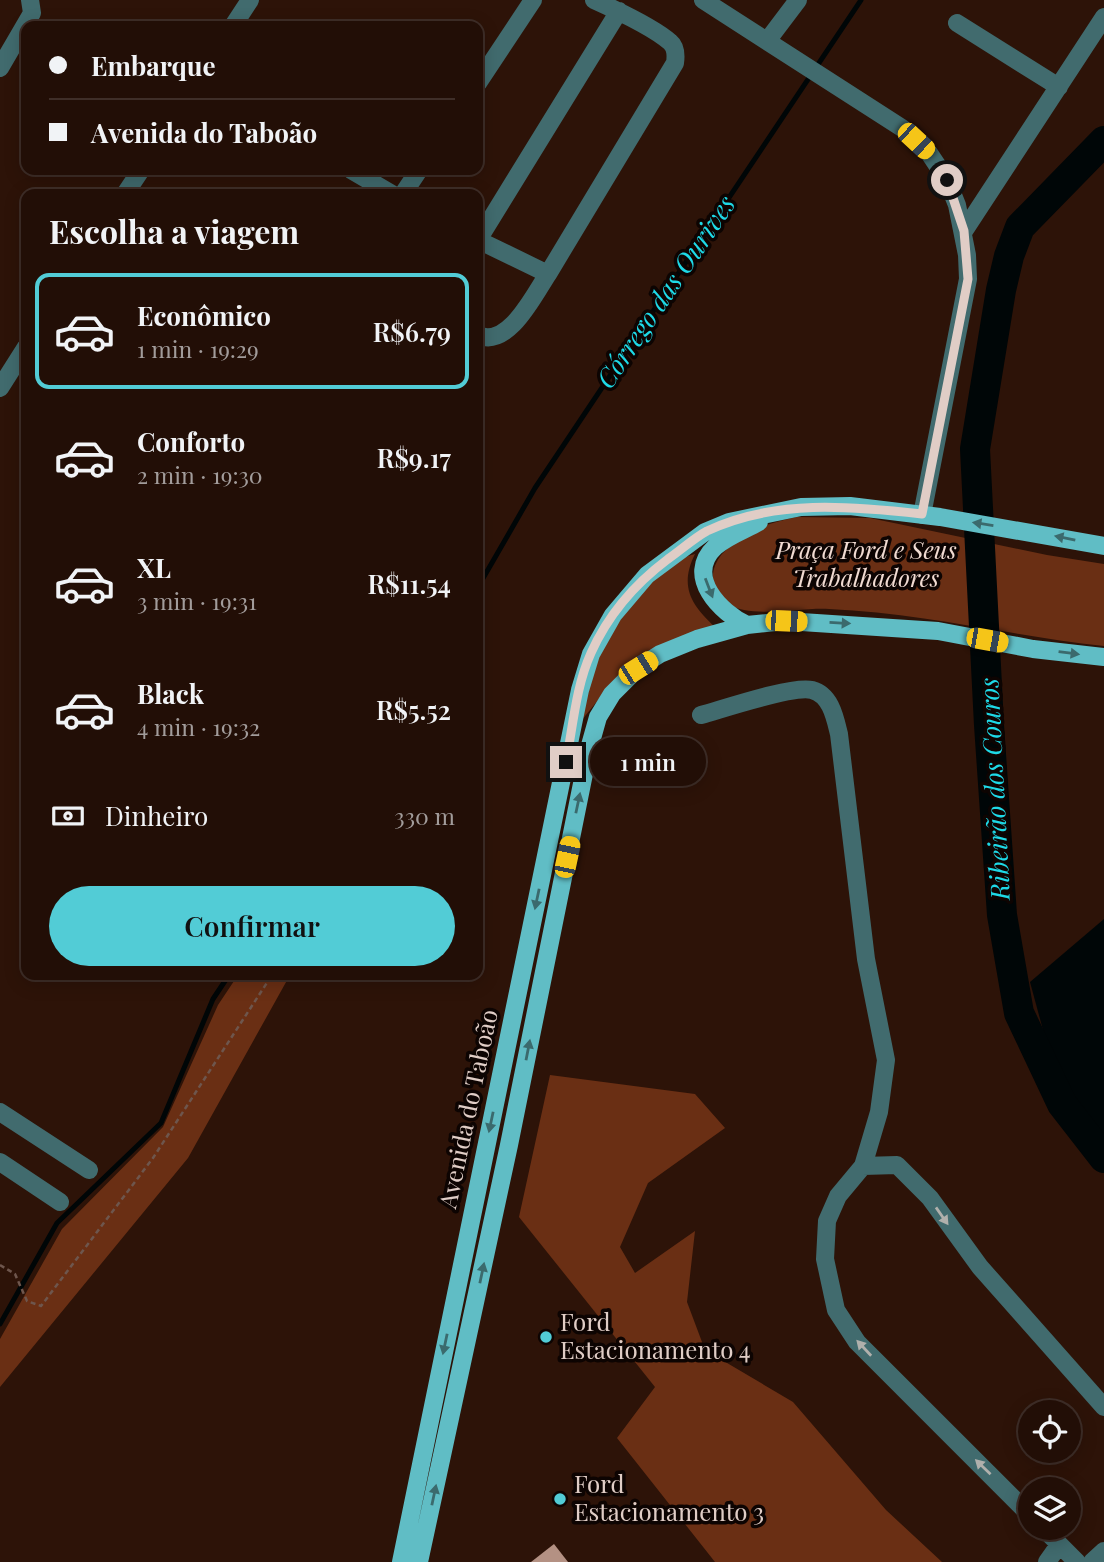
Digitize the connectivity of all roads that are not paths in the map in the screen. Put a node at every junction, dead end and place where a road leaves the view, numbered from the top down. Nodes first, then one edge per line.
1 (30, 0) edge
2 (250, 0) edge
3 (533, 0) edge
4 (594, 0) edge
5 (703, 0) edge
6 (799, 0) edge
7 (619, 11) junction
8 (1104, 17) edge
9 (27, 21) edge
10 (236, 21) edge
11 (957, 23) dead end
12 (21, 32) edge
13 (767, 41) junction
14 (0, 68) edge
15 (483, 75) edge
16 (1059, 87) junction
17 (360, 175) edge
18 (383, 189) edge
19 (964, 231) junction
20 (483, 232) edge
21 (483, 242) edge
22 (548, 274) junction
23 (483, 338) edge
24 (21, 355) edge
25 (0, 388) edge
26 (777, 511) junction
27 (931, 516) junction
28 (690, 543) junction
29 (1104, 546) edge
30 (706, 559) junction
31 (747, 625) junction
32 (1104, 657) edge
33 (701, 715) dead end
34 (0, 1112) edge
35 (0, 1162) edge
36 (863, 1166) junction
37 (89, 1170) dead end
38 (60, 1202) dead end
39 (1104, 1407) edge
40 (1018, 1503) edge
41 (1054, 1540) edge
42 (1059, 1545) junction
43 (1104, 1550) edge
44 (401, 1562) edge
45 (419, 1562) edge
46 (1047, 1562) edge
47 (1077, 1562) edge
48 (1092, 1562) edge

1 - 9 street
2 - 10 street
3 - 15 street
4 - 7 street
5 - 13 street
6 - 13 street
7 - 20 street
7 - 22 street
8 - 16 street
11 - 16 street
12 - 14 street
13 - 19 street
16 - 19 street
17 - 18 street
19 - 27 street
21 - 22 street
22 - 23 street
24 - 25 street
26 - 27 main road, Avenida do Taboão
26 - 28 main road, Avenida do Taboão
26 - 30 main road
29 -> 27 main road, Avenida do Taboão
28 - 30 main road
28 -> 44 main road, Avenida do Taboão
30 -> 31 main road
31 -> 32 main road, Avenida do Taboão
45 -> 31 main road, Avenida do Taboão
33 - 36 street
34 - 37 street
35 - 38 street
36 -> 39 street
40 -> 36 street
41 - 42 street
42 - 46 street
42 - 47 street
43 - 48 street

